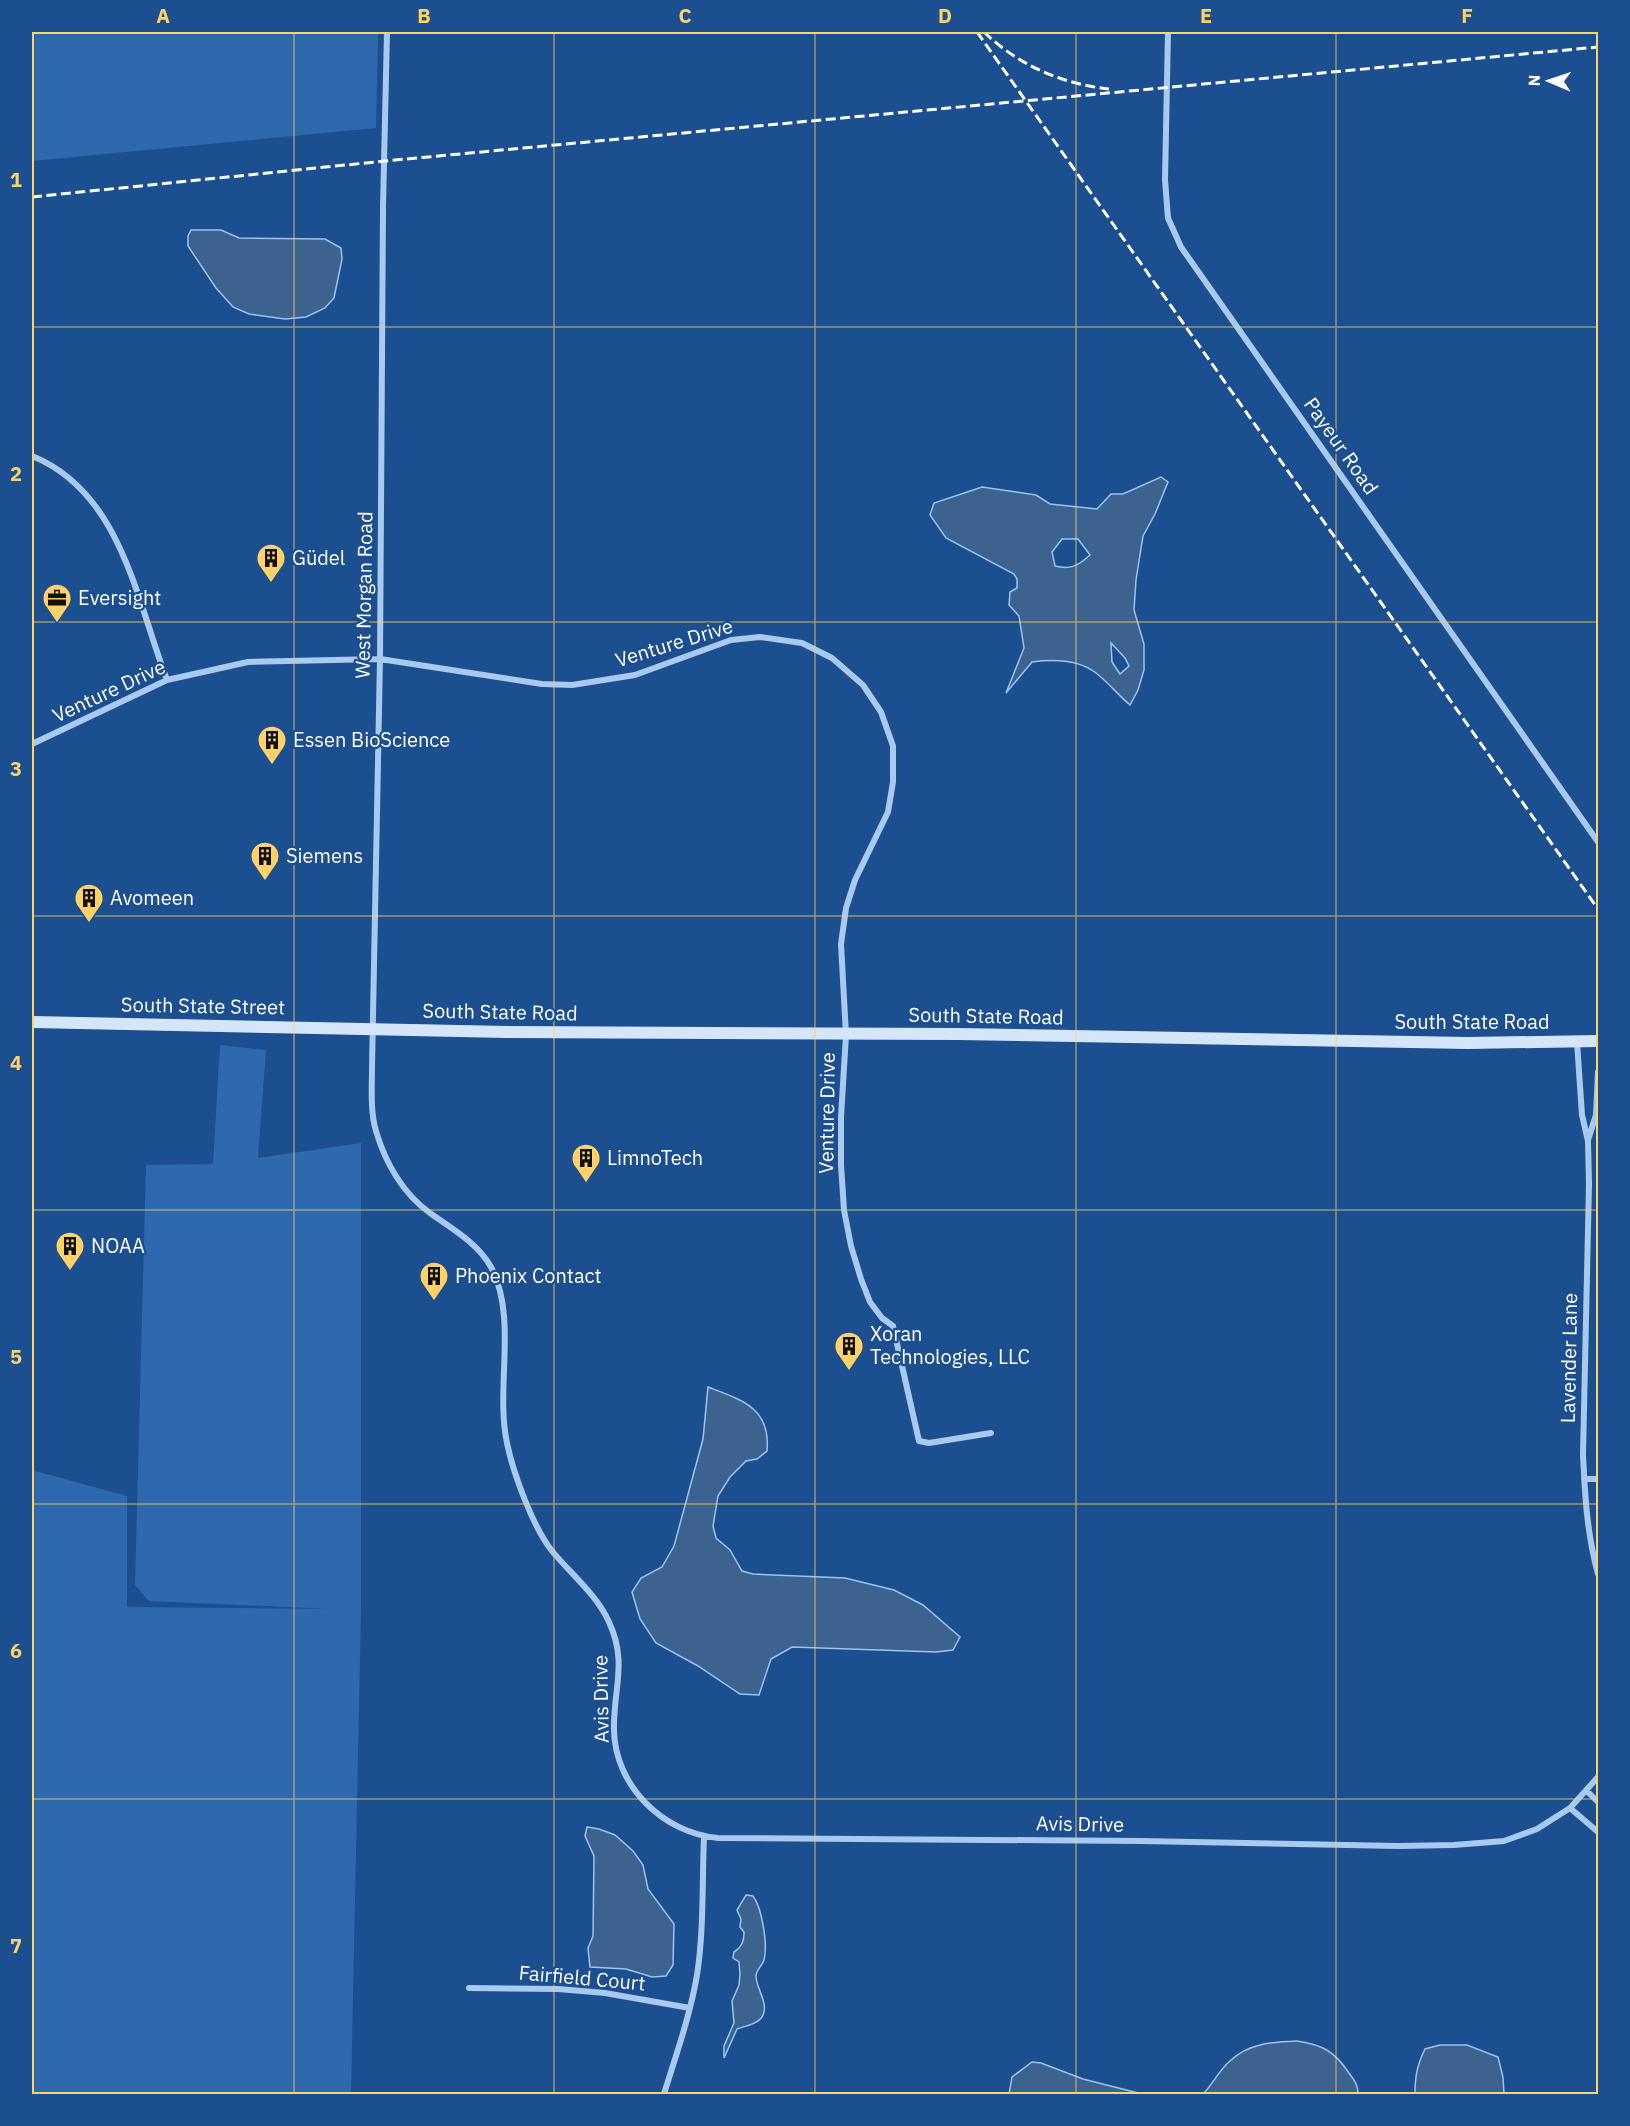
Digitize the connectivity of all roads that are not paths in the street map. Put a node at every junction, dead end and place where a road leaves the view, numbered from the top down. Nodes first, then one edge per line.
1 (387, 32) edge
2 (1168, 32) edge
3 (32, 456) edge
4 (380, 659) junction
5 (166, 680) junction
6 (32, 744) edge
7 (1599, 842) edge
8 (32, 1022) edge
9 (374, 1029) junction
10 (846, 1035) junction
11 (1599, 1041) edge
12 (1576, 1042) junction
13 (1599, 1072) edge
14 (1588, 1141) junction
15 (991, 1433) dead end
16 (1584, 1479) junction
17 (1599, 1479) edge
18 (1599, 1574) edge
19 (1599, 1777) edge
20 (1587, 1791) junction
21 (1599, 1802) edge
22 (1570, 1808) junction
23 (1599, 1832) edge
24 (704, 1837) junction
25 (469, 1988) dead end
26 (690, 2008) junction
27 (664, 2094) edge

1 - 4 street, West Morgan Road
2 - 7 street, Payeur Road
3 - 5 street
4 - 5 street, Venture Drive
4 - 9 street, West Morgan Road
4 - 10 street, Venture Drive
5 - 6 street, Venture Drive
8 - 9 main road, South State Street
9 - 10 main road, South State Road
9 - 24 street, Avis Drive
10 - 12 main road, South State Road
10 - 15 street, Venture Drive
11 - 12 main road, South State Road
12 - 14 street, Lavender Lane
13 - 14 street, Lavender Lane
14 - 16 street, Lavender Lane
16 - 17 street
16 - 18 street, Lavender Lane
19 - 20 street
20 - 21 street
20 - 22 street
22 - 23 street
22 - 24 street, Avis Drive
24 - 26 street
25 - 26 street, Fairfield Court
26 - 27 street

